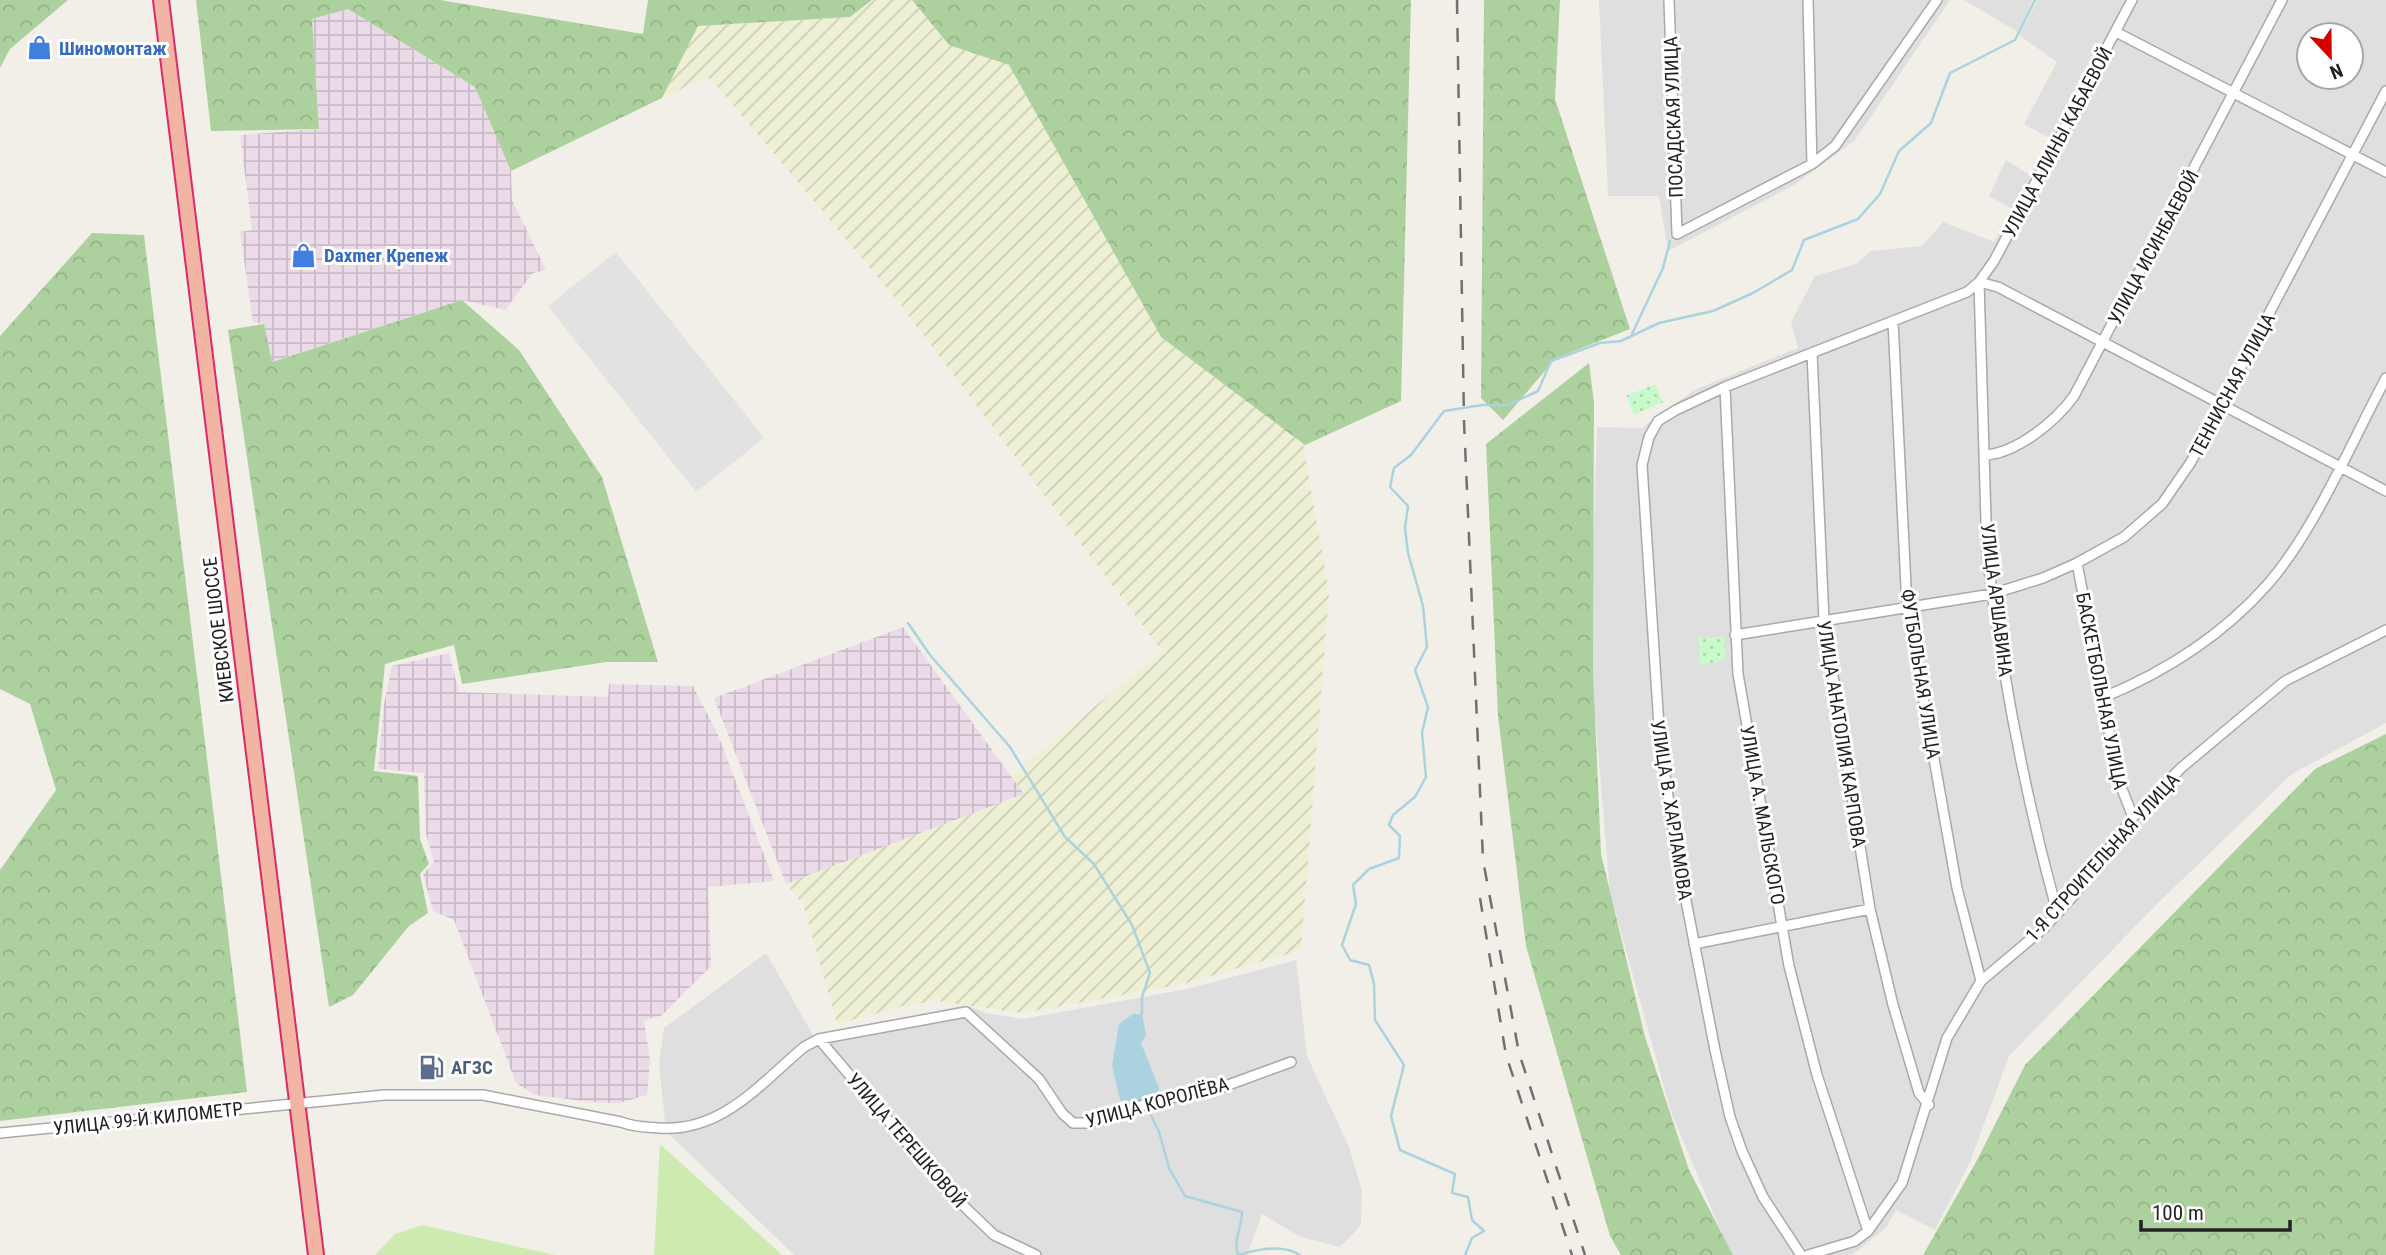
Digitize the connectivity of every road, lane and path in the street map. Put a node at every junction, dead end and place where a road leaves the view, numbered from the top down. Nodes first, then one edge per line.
1 (161, 0) edge
2 (1669, 0) edge
3 (1808, 0) edge
4 (1937, 0) edge
5 (2133, 0) edge
6 (2282, 0) edge
7 (2116, 32) junction
8 (2386, 91) edge
9 (2233, 94) junction
10 (2353, 154) junction
11 (1812, 164) junction
12 (2386, 172) edge
13 (1979, 282) junction
14 (1893, 321) junction
15 (2102, 344) junction
16 (1812, 353) junction
17 (2386, 377) edge
18 (1725, 387) junction
19 (2224, 405) junction
20 (1984, 455) junction
21 (2339, 466) junction
22 (2386, 491) edge
23 (2077, 564) junction
24 (1992, 594) junction
25 (1907, 607) junction
26 (1824, 620) junction
27 (2386, 630) edge
28 (1735, 635) junction
29 (2102, 698) junction
30 (2133, 817) junction
31 (1870, 909) junction
32 (2060, 910) junction
33 (1783, 925) junction
34 (1694, 944) junction
35 (1981, 981) junction
36 (819, 1039) junction
37 (1291, 1062) dead end
38 (295, 1103) junction
39 (1929, 1105) junction
40 (0, 1133) edge
41 (1868, 1231) junction
42 (316, 1255) edge
43 (1037, 1255) edge
44 (1801, 1255) edge
45 (1808, 1255) edge

1 - 38 highway, КИЕВСКОЕ ШОССЕ
2 - 11 street, ПОСАДСКАЯ УЛИЦА
3 - 11 street
4 - 11 street
5 - 7 street, УЛИЦА АЛИНЫ КАБАЕВОЙ
6 - 9 street, УЛИЦА ИСИНБАЕВОЙ
7 - 9 street
7 - 13 street, УЛИЦА АЛИНЫ КАБАЕВОЙ
8 - 10 street, ТЕННИСНАЯ УЛИЦА
9 - 10 street
9 - 15 street, УЛИЦА ИСИНБАЕВОЙ
10 - 12 street
10 - 19 street, ТЕННИСНАЯ УЛИЦА
13 - 14 street, УЛИЦА В. ХАРЛАМОВА
13 - 15 street
13 - 20 street, УЛИЦА АРШАВИНА
14 - 16 street, УЛИЦА В. ХАРЛАМОВА
14 - 25 street, ФУТБОЛЬНАЯ УЛИЦА
15 - 19 street
15 - 20 street, УЛИЦА ИСИНБАЕВОЙ
16 - 18 street, УЛИЦА В. ХАРЛАМОВА
16 - 26 street, УЛИЦА АНАТОЛИЯ КАРПОВА
17 - 21 street
18 - 28 street, УЛИЦА А. МАЛЬСКОГО
18 - 34 street, УЛИЦА В. ХАРЛАМОВА
19 - 21 street
19 - 23 street, ТЕННИСНАЯ УЛИЦА
20 - 24 street, УЛИЦА АРШАВИНА
21 - 22 street
21 - 29 street
23 - 24 street, ТЕННИСНАЯ УЛИЦА
23 - 29 street, БАСКЕТБОЛЬНАЯ УЛИЦА
24 - 25 street, ТЕННИСНАЯ УЛИЦА
24 - 32 street, УЛИЦА АРШАВИНА
25 - 26 street, ТЕННИСНАЯ УЛИЦА
25 - 35 street, ФУТБОЛЬНАЯ УЛИЦА
26 - 28 street, ТЕННИСНАЯ УЛИЦА
26 - 31 street, УЛИЦА АНАТОЛИЯ КАРПОВА
27 - 30 street, 1-Я СТРОИТЕЛЬНАЯ УЛИЦА
28 - 33 street, УЛИЦА А. МАЛЬСКОГО
29 - 30 street, БАСКЕТБОЛЬНАЯ УЛИЦА
30 - 32 street, 1-Я СТРОИТЕЛЬНАЯ УЛИЦА
31 - 33 street
31 - 39 street, УЛИЦА АНАТОЛИЯ КАРПОВА
32 - 35 street, 1-Я СТРОИТЕЛЬНАЯ УЛИЦА
33 - 34 street
33 - 41 street, УЛИЦА А. МАЛЬСКОГО
34 - 44 street, УЛИЦА В. ХАРЛАМОВА
35 - 39 street, 1-Я СТРОИТЕЛЬНАЯ УЛИЦА
36 - 37 street, УЛИЦА КОРОЛЁВА
36 - 38 street, УЛИЦА 99-Й КИЛОМЕТР
36 - 43 street, УЛИЦА ТЕРЕШКОВОЙ
38 - 40 street, УЛИЦА 99-Й КИЛОМЕТР
38 - 42 highway, КИЕВСКОЕ ШОССЕ
39 - 41 street, 1-Я СТРОИТЕЛЬНАЯ УЛИЦА
41 - 45 street

